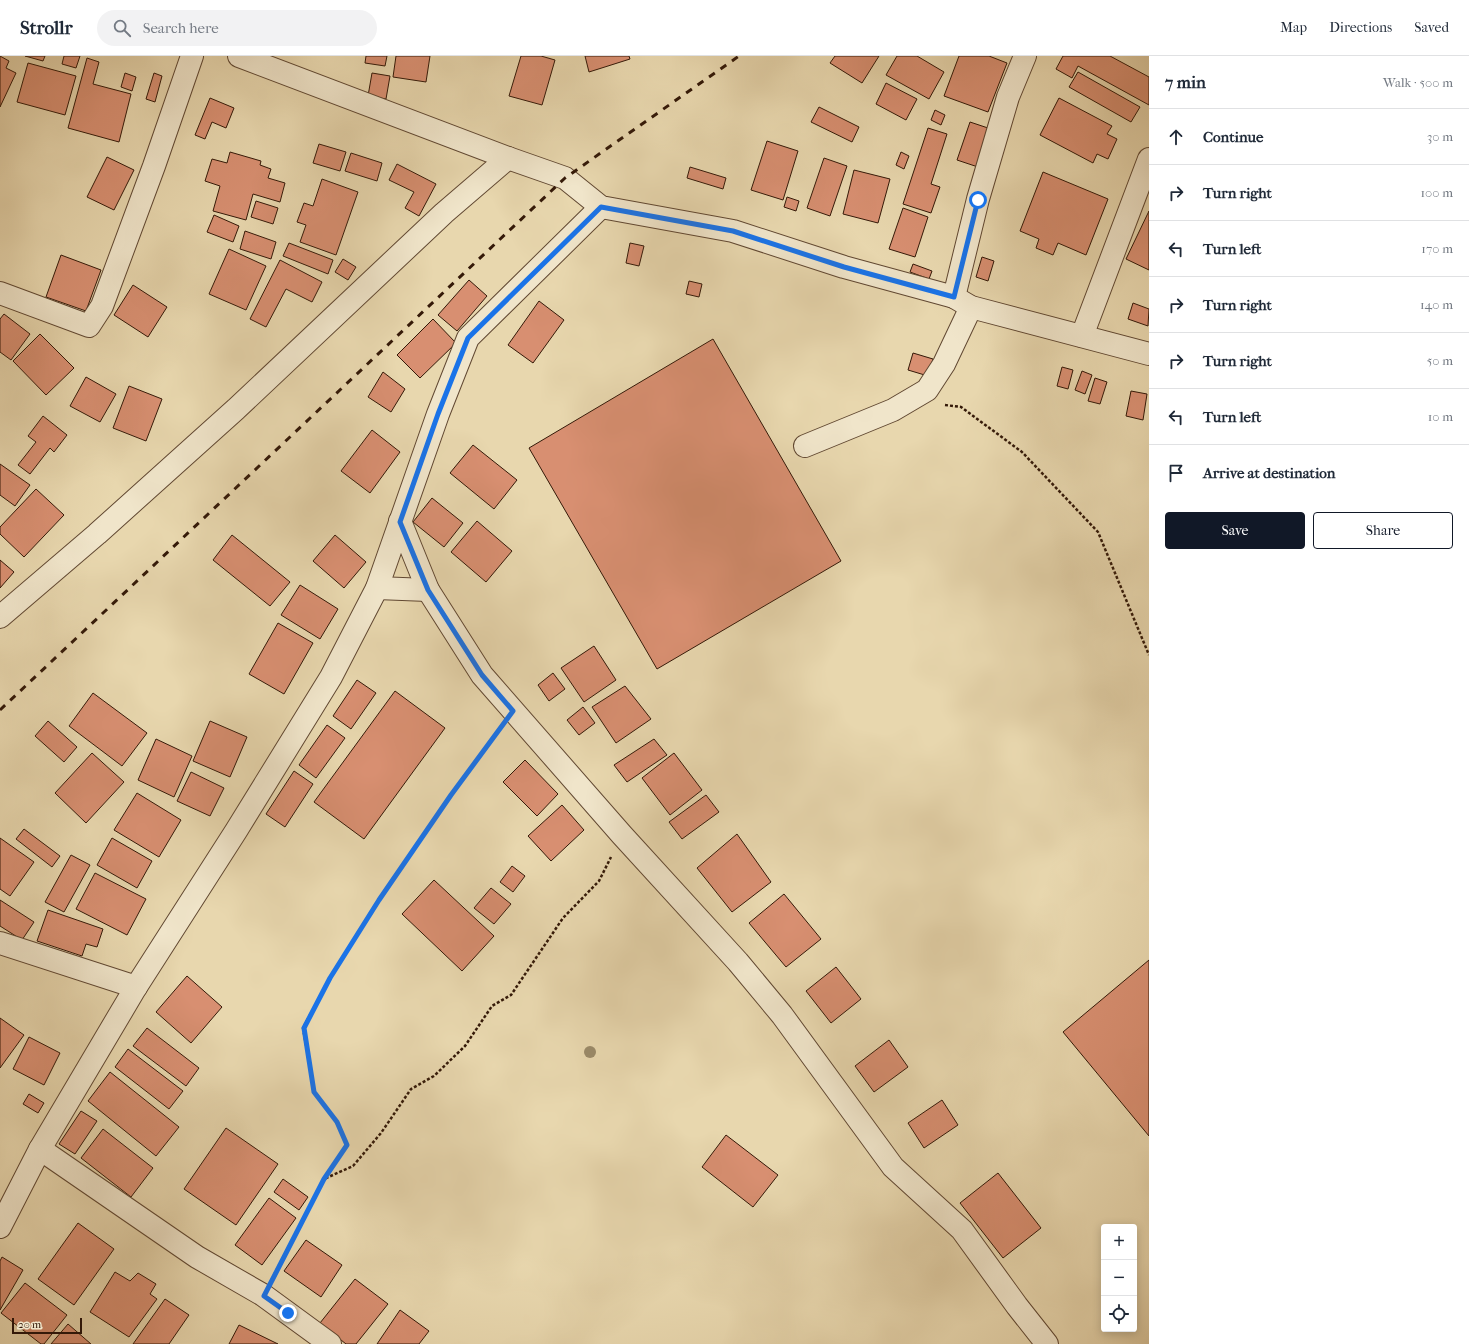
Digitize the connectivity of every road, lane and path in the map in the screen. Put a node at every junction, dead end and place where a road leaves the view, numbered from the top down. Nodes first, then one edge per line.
1 (192, 56) edge
2 (239, 56) edge
3 (1025, 56) edge
4 (508, 158) junction
5 (1149, 159) edge
6 (601, 207) junction
7 (0, 293) edge
8 (963, 302) junction
9 (1082, 336) junction
10 (1149, 354) edge
11 (907, 401) junction
12 (805, 446) dead end
13 (400, 522) junction
14 (377, 588) junction
15 (428, 590) junction
16 (0, 617) edge
17 (1149, 655) edge
18 (513, 711) junction
19 (622, 835) junction
20 (0, 943) edge
21 (136, 988) junction
22 (40, 1149) junction
23 (324, 1179) junction
24 (0, 1227) edge
25 (264, 1296) junction
26 (330, 1344) edge
27 (1047, 1344) edge

1 - 7 street
2 - 4 street
3 - 8 street
4 - 6 street
4 - 16 street
5 - 9 street
6 - 8 street
6 - 13 street
8 - 9 street
8 - 11 street
9 - 10 street
11 - 12 street
11 - 17 path
13 - 14 street
13 - 15 street
14 - 15 street
14 - 21 street
15 - 18 street
18 - 19 street
18 - 23 path
19 - 23 path
19 - 27 street
20 - 21 street
21 - 22 street
22 - 24 street
22 - 25 street
23 - 25 path
25 - 26 street

